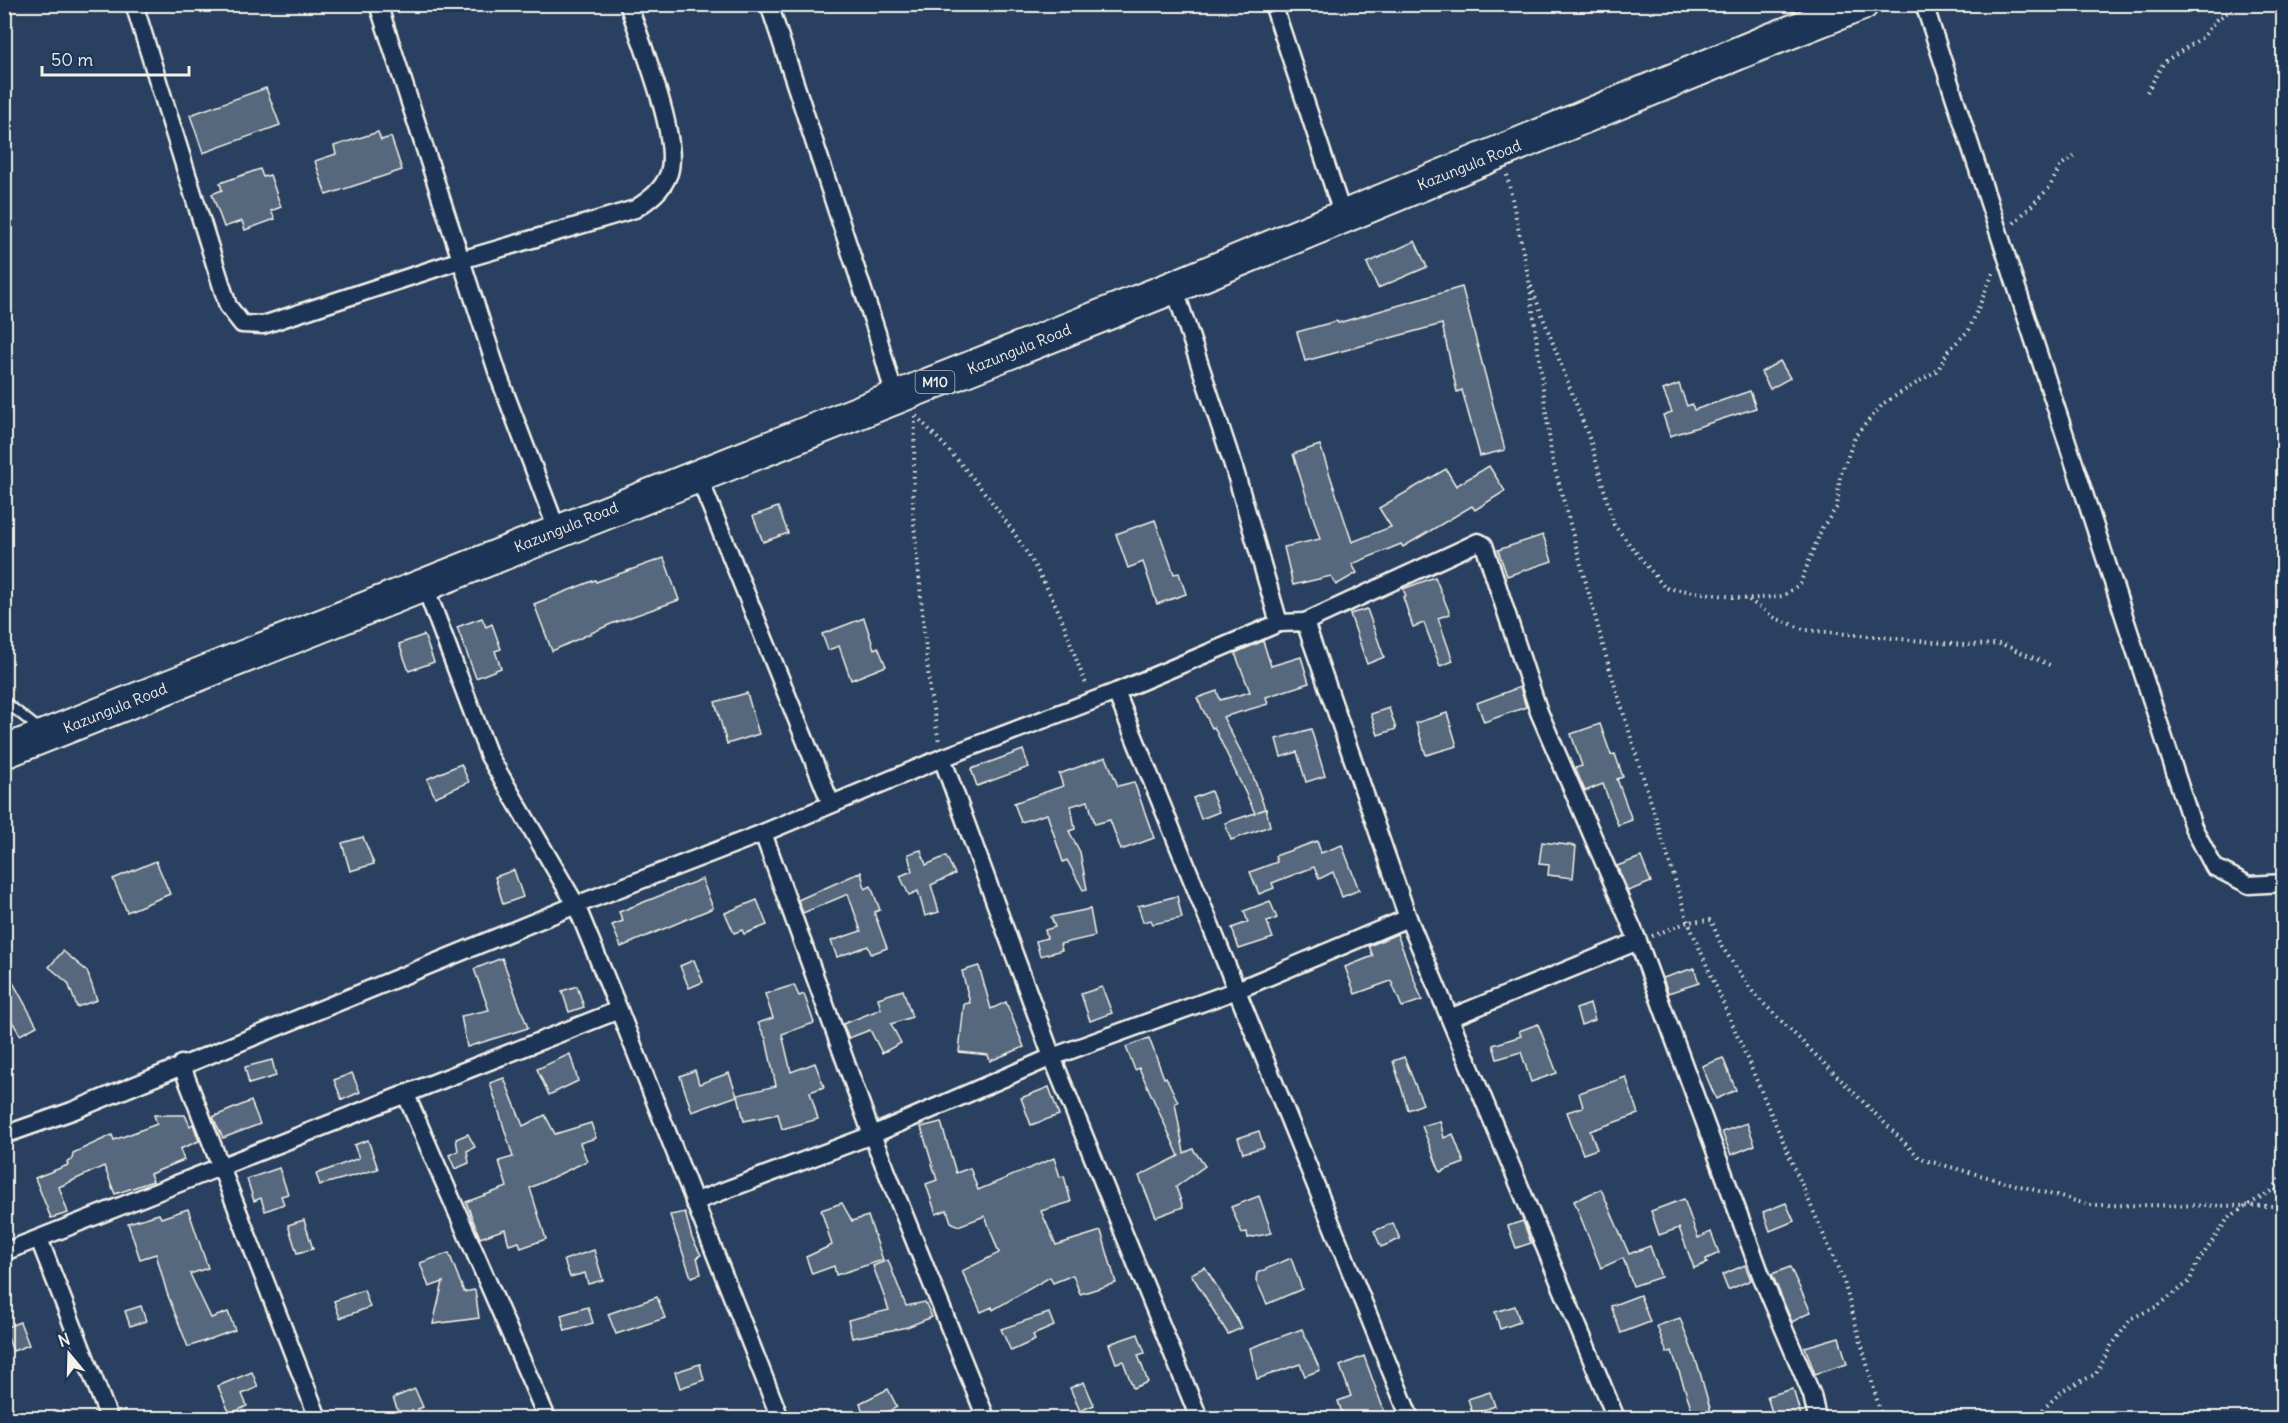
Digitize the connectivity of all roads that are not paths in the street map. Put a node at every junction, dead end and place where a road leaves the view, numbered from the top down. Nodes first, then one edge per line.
1 (134, 4) edge
2 (378, 4) edge
3 (628, 4) edge
4 (768, 4) edge
5 (1273, 4) edge
6 (1862, 4) edge
7 (1923, 4) edge
8 (1343, 216) junction
9 (461, 260) junction
10 (1174, 287) junction
11 (905, 407) junction
12 (698, 474) junction
13 (557, 530) junction
14 (424, 584) junction
15 (1305, 622) junction
16 (1279, 623) junction
17 (1116, 692) junction
18 (4, 701) edge
19 (47, 735) junction
20 (4, 752) edge
21 (942, 758) junction
22 (831, 804) junction
23 (763, 833) junction
24 (2283, 883) edge
25 (576, 904) junction
26 (1408, 918) junction
27 (1638, 941) junction
28 (1236, 990) junction
29 (619, 1010) junction
30 (1450, 1018) junction
31 (1052, 1058) junction
32 (181, 1064) junction
33 (406, 1095) junction
34 (4, 1135) edge
35 (872, 1135) junction
36 (222, 1168) junction
37 (694, 1202) junction
38 (39, 1239) junction
39 (4, 1252) edge
40 (110, 1419) edge
41 (318, 1419) edge
42 (547, 1419) edge
43 (780, 1419) edge
44 (986, 1419) edge
45 (1199, 1419) edge
46 (1410, 1419) edge
47 (1616, 1419) edge
48 (1817, 1419) edge

1 - 9 street
2 - 9 street
3 - 9 street
4 - 11 street
5 - 8 street
6 - 8 highway, Kazungula Road / M10
7 - 24 street
8 - 10 highway, Kazungula Road / M10
9 - 13 street
10 - 11 highway, Kazungula Road / M10
10 - 16 street
11 - 12 highway, Kazungula Road / M10
12 - 13 highway, Kazungula Road / M10
12 - 22 street
13 - 14 highway, Kazungula Road / M10
14 - 19 highway, Kazungula Road / M10
14 - 25 street
15 - 16 street
15 - 26 street
15 - 27 street
16 - 17 street
17 - 21 street
17 - 28 street
18 - 19 lane
19 - 20 highway, Kazungula Road / M10
21 - 22 street
21 - 31 street
22 - 23 street
23 - 25 street
23 - 35 street
25 - 29 street
25 - 32 street
26 - 28 street
26 - 30 street
27 - 30 street
27 - 48 street
28 - 31 street
28 - 46 street
29 - 33 street
29 - 37 street
30 - 47 street
31 - 35 street
31 - 45 street
32 - 34 street
32 - 36 street
33 - 36 street
33 - 42 street
35 - 37 street
35 - 44 street
36 - 38 street
36 - 41 street
37 - 43 street
38 - 39 street
38 - 40 street

